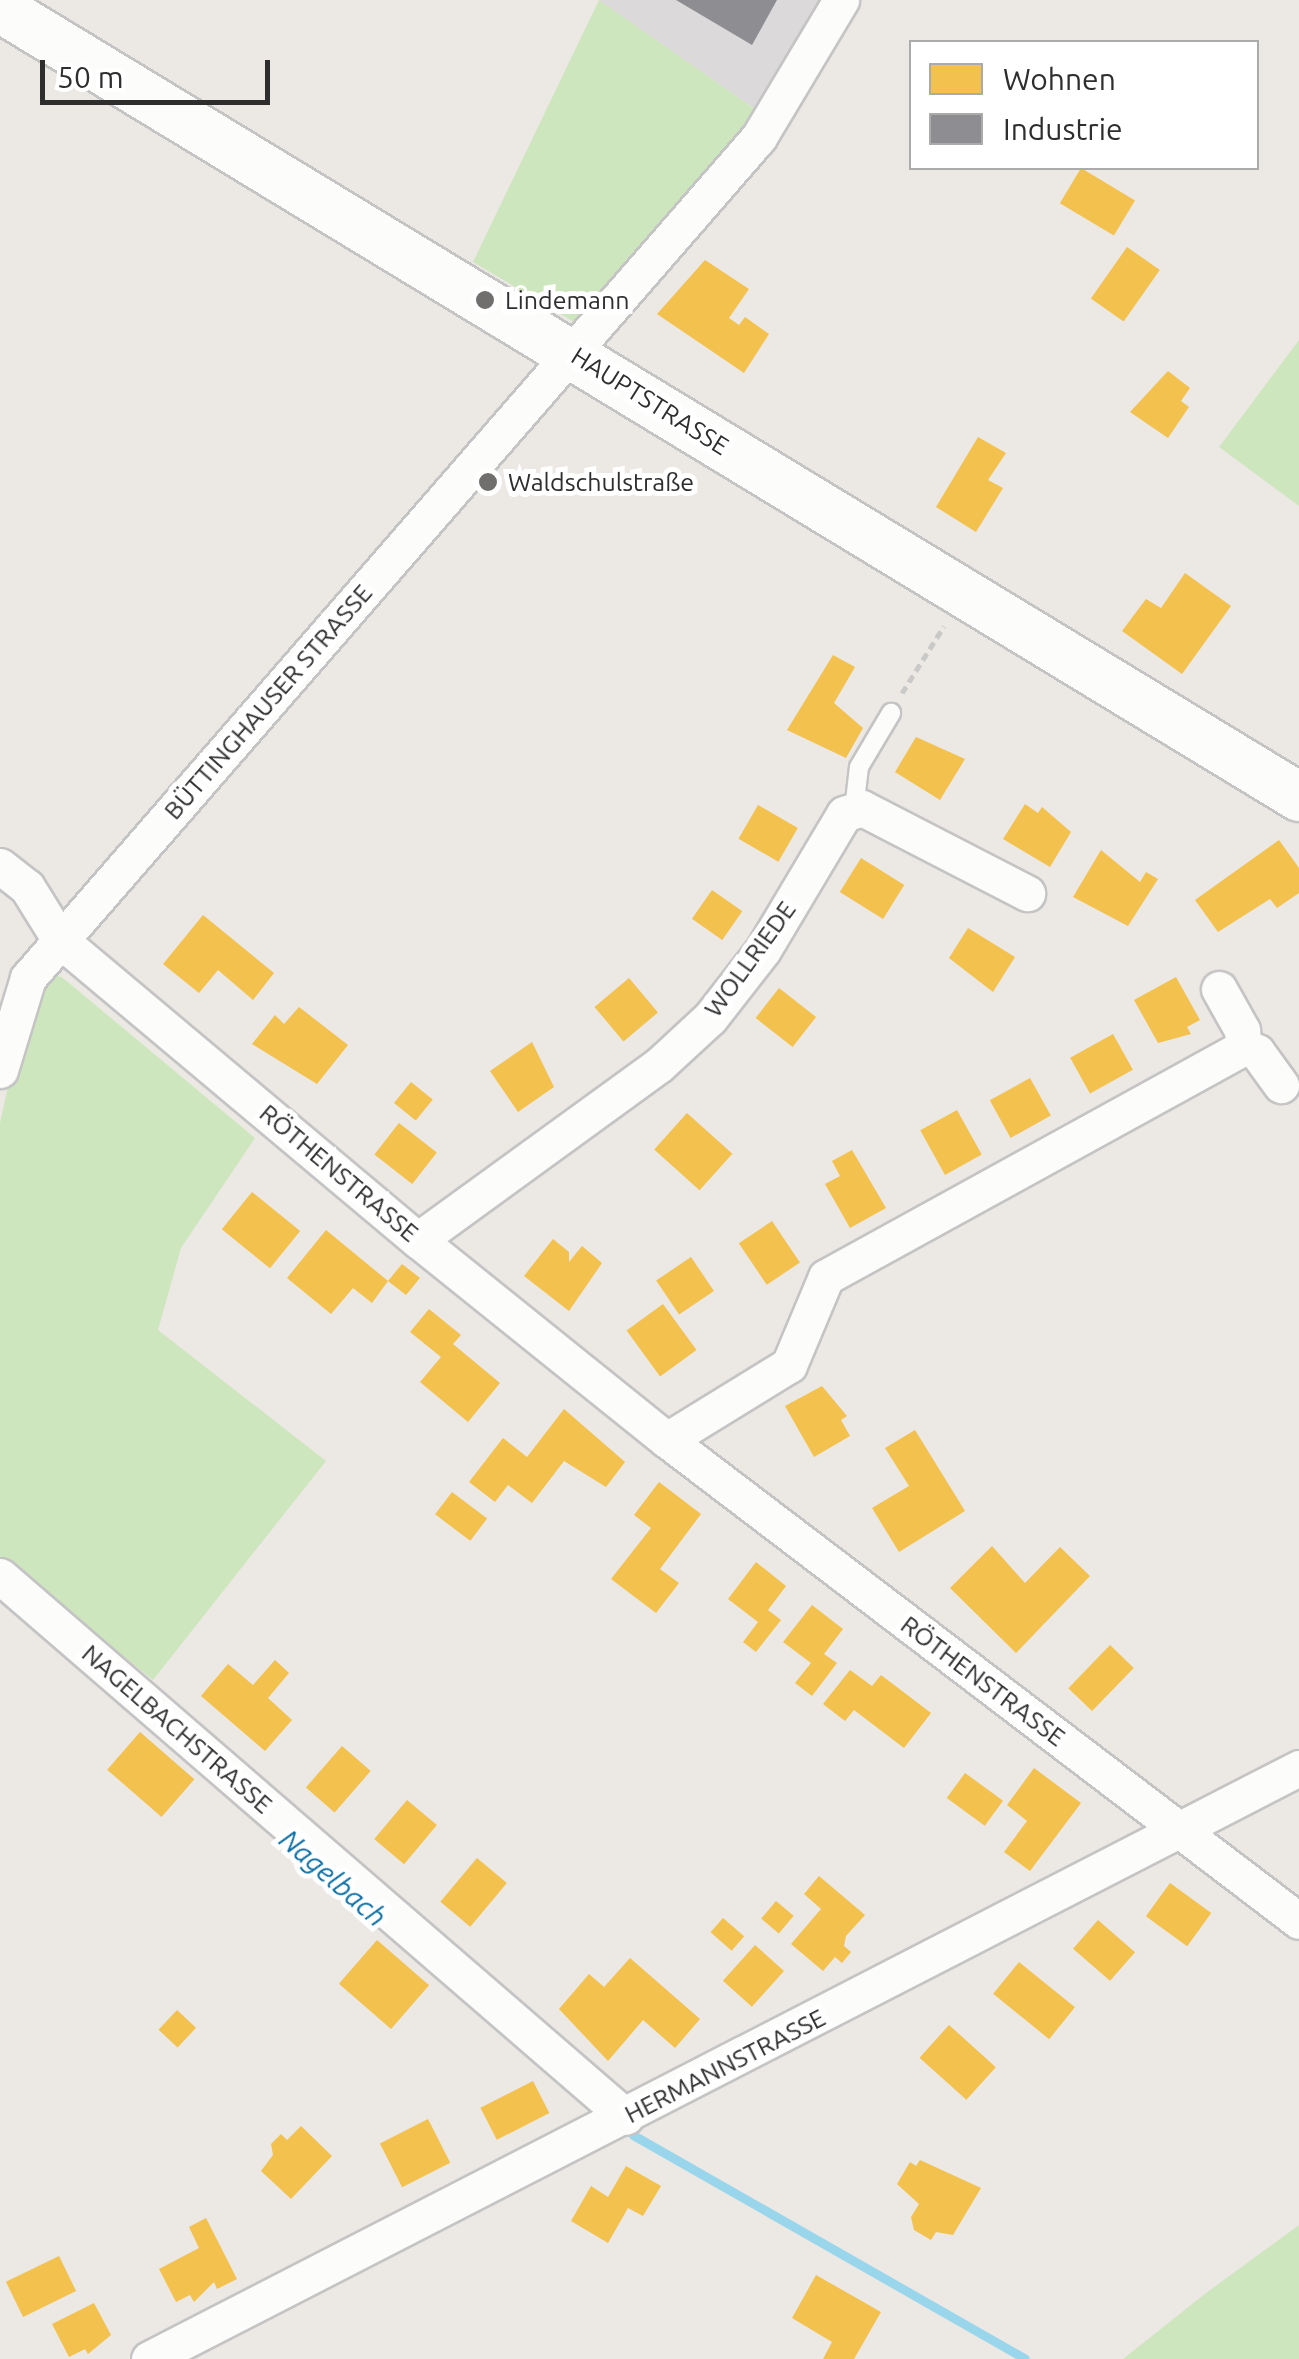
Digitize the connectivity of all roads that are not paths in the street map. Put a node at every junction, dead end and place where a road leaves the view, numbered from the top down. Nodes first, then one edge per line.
1 (841, 0) edge
2 (0, 8) edge
3 (569, 352) junction
4 (890, 712) road end
5 (1299, 797) edge
6 (854, 810) junction
7 (0, 866) edge
8 (1027, 894) dead end
9 (60, 940) junction
10 (1218, 988) dead end
11 (1244, 1046) junction
12 (0, 1070) edge
13 (1281, 1085) dead end
14 (418, 1240) junction
15 (667, 1440) junction
16 (0, 1576) edge
17 (1299, 1768) edge
18 (1178, 1830) junction
19 (1299, 1921) edge
20 (626, 2117) junction
21 (149, 2359) edge

1 - 3 street
2 - 3 main road, HAUPTSTRASSE
3 - 5 main road, HAUPTSTRASSE
3 - 9 street, BÜTTINGHAUSER STRASSE
4 - 6 lane
6 - 8 street
6 - 14 street, WOLLRIEDE
7 - 9 street, RÖTHENSTRASSE
9 - 12 street, BÜTTINGHAUSER STRASSE
9 - 14 street, RÖTHENSTRASSE
10 - 11 street
11 - 13 street
11 - 15 street
14 - 15 street, RÖTHENSTRASSE
15 - 18 street, RÖTHENSTRASSE
16 - 20 street, NAGELBACHSTRASSE
17 - 18 street, HERMANNSTRASSE
18 - 19 street, RÖTHENSTRASSE
18 - 20 street, HERMANNSTRASSE
20 - 21 street, HERMANNSTRASSE

